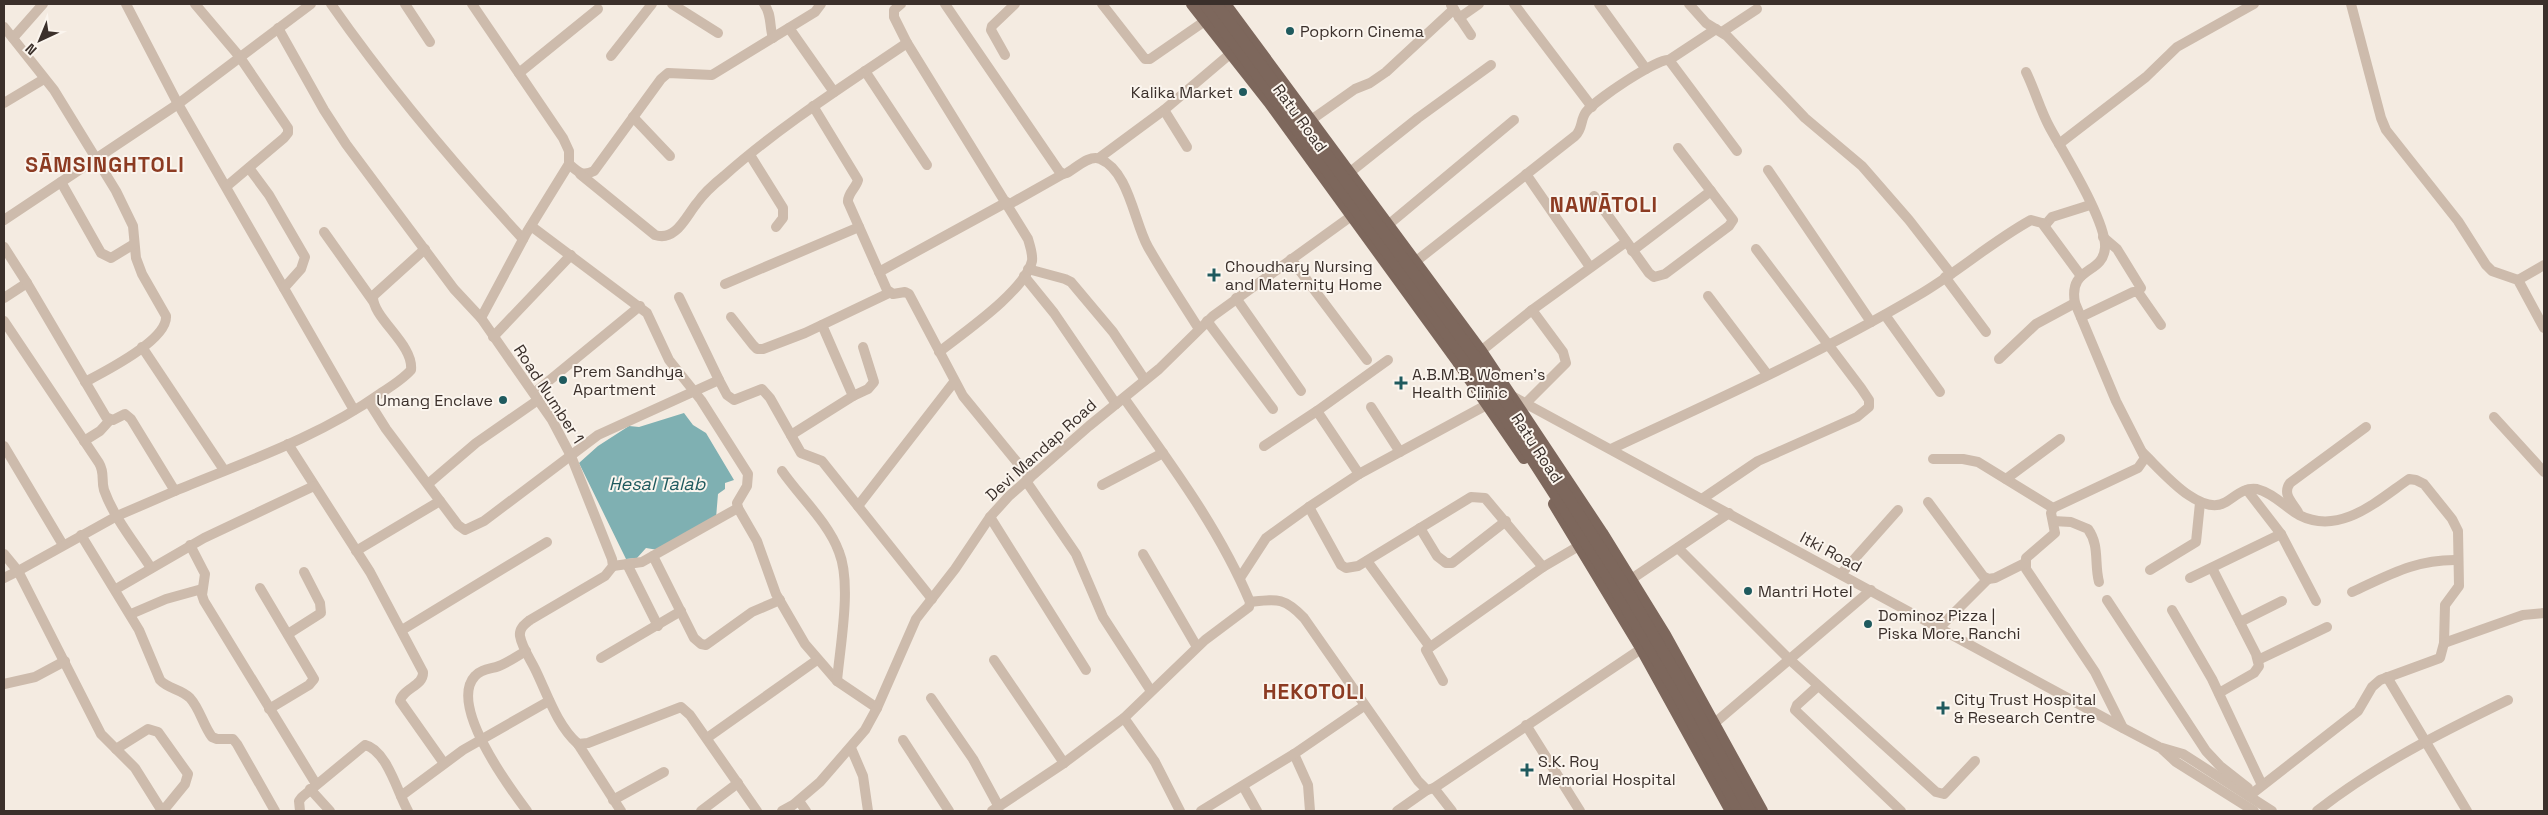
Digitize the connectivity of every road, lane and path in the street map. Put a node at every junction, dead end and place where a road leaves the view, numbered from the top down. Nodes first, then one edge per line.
1 (42, 4) edge
2 (126, 4) edge
3 (195, 4) edge
4 (311, 4) edge
5 (331, 4) edge
6 (405, 4) edge
7 (472, 4) edge
8 (652, 4) edge
9 (672, 4) edge
10 (764, 4) edge
11 (821, 4) edge
12 (901, 4) edge
13 (945, 4) edge
14 (1015, 4) edge
15 (1102, 4) edge
16 (1192, 4) edge
17 (1205, 4) edge
18 (1216, 4) edge
19 (1226, 4) edge
20 (1479, 4) edge
21 (1514, 4) edge
22 (1599, 4) edge
23 (1689, 4) edge
24 (2254, 4) edge
25 (2351, 4) edge
26 (598, 9) dead end
27 (1758, 9) dead end
28 (1455, 10) edge
29 (1205, 21) junction
30 (278, 28) junction
31 (789, 28) junction
32 (1719, 31) junction
33 (7, 32) edge
34 (718, 33) dead end
35 (1471, 35) dead end
36 (773, 38) junction
37 (430, 42) dead end
38 (907, 43) junction
39 (1005, 54) dead end
40 (1230, 54) junction
41 (239, 56) junction
42 (611, 56) dead end
43 (1669, 60) junction
44 (1491, 65) dead end
45 (1646, 69) junction
46 (865, 71) junction
47 (2026, 72) dead end
48 (519, 73) junction
49 (44, 79) junction
50 (834, 92) junction
51 (4, 104) edge
52 (178, 104) junction
53 (813, 106) junction
54 (1592, 107) junction
55 (1164, 110) junction
56 (633, 117) junction
57 (1311, 120) junction
58 (1514, 120) dead end
59 (2059, 144) junction
60 (1187, 146) dead end
61 (1678, 148) dead end
62 (1737, 151) dead end
63 (750, 155) junction
64 (670, 156) dead end
65 (97, 158) junction
66 (1099, 158) junction
67 (569, 164) junction
68 (927, 165) dead end
69 (249, 168) junction
70 (1768, 170) dead end
71 (1349, 173) junction
72 (580, 174) junction
73 (1063, 174) junction
74 (1526, 174) junction
75 (61, 182) junction
76 (227, 186) junction
77 (1711, 191) junction
78 (1594, 196) dead end
79 (1371, 202) junction
80 (1007, 204) junction
81 (2090, 205) junction
82 (1351, 216) junction
83 (4, 220) edge
84 (2042, 223) junction
85 (1388, 225) junction
86 (531, 226) junction
87 (776, 227) dead end
88 (859, 227) junction
89 (324, 232) dead end
90 (2104, 237) junction
91 (523, 239) junction
92 (134, 244) junction
93 (4, 247) edge
94 (1629, 247) junction
95 (425, 249) junction
96 (1756, 249) dead end
97 (571, 255) junction
98 (1291, 259) junction
99 (1415, 262) junction
100 (2544, 265) edge
101 (1590, 267) junction
102 (879, 272) junction
103 (1026, 273) junction
104 (1948, 276) junction
105 (2081, 276) junction
106 (2518, 280) junction
107 (27, 283) junction
108 (724, 284) dead end
109 (284, 288) junction
110 (2141, 288) dead end
111 (889, 293) junction
112 (1708, 296) dead end
113 (679, 297) dead end
114 (4, 298) edge
115 (1236, 298) junction
116 (373, 301) junction
117 (2075, 303) junction
118 (640, 306) junction
119 (1532, 310) junction
120 (1885, 315) junction
121 (731, 317) dead end
122 (2081, 317) junction
123 (481, 318) junction
124 (4, 321) edge
125 (1207, 321) junction
126 (1871, 322) junction
127 (822, 325) junction
128 (2161, 325) dead end
129 (2544, 328) edge
130 (1199, 329) junction
131 (1986, 332) dead end
132 (493, 337) junction
133 (1827, 344) junction
134 (142, 347) junction
135 (863, 348) dead end
136 (939, 352) junction
137 (1480, 352) junction
138 (1367, 360) dead end
139 (1388, 360) dead end
140 (1999, 360) dead end
141 (1767, 374) junction
142 (719, 380) junction
143 (1145, 380) junction
144 (84, 382) junction
145 (954, 382) junction
146 (1301, 391) dead end
147 (694, 392) junction
148 (1940, 392) dead end
149 (1510, 395) junction
150 (536, 396) junction
151 (853, 396) junction
152 (1120, 401) junction
153 (369, 402) junction
154 (1527, 402) junction
155 (1488, 404) junction
156 (1371, 407) dead end
157 (1273, 409) dead end
158 (354, 410) junction
159 (1317, 411) junction
160 (2494, 417) dead end
161 (110, 420) junction
162 (2366, 427) dead end
163 (791, 435) junction
164 (2060, 439) dead end
165 (84, 441) junction
166 (288, 444) junction
167 (4, 446) edge
168 (1264, 446) dead end
169 (1611, 449) junction
170 (1400, 452) junction
171 (1163, 453) junction
172 (2143, 453) junction
173 (571, 456) junction
174 (1933, 459) dead end
175 (224, 470) junction
176 (782, 471) dead end
177 (2544, 472) edge
178 (1358, 474) junction
179 (1028, 479) junction
180 (2006, 479) junction
181 (428, 484) junction
182 (314, 486) junction
183 (1102, 486) dead end
184 (2247, 490) junction
185 (175, 491) junction
186 (1702, 499) junction
187 (440, 501) junction
188 (1928, 502) dead end
189 (2200, 503) junction
190 (858, 506) junction
191 (1308, 507) junction
192 (738, 508) junction
193 (2053, 508) junction
194 (1898, 510) dead end
195 (1729, 514) junction
196 (2300, 515) junction
197 (117, 516) junction
198 (990, 517) junction
199 (1506, 521) junction
200 (2053, 522) junction
201 (1420, 528) junction
202 (1602, 533) junction
203 (2281, 534) junction
204 (81, 535) junction
205 (547, 542) dead end
206 (63, 545) junction
207 (190, 545) junction
208 (1580, 546) junction
209 (1678, 548) junction
210 (356, 551) junction
211 (4, 554) edge
212 (1143, 554) dead end
213 (653, 556) junction
214 (1367, 560) junction
215 (2458, 560) junction
216 (2025, 563) junction
217 (627, 564) junction
218 (613, 566) junction
219 (1543, 567) junction
220 (150, 568) junction
221 (2212, 568) junction
222 (2150, 570) dead end
223 (18, 571) junction
224 (304, 572) dead end
225 (1841, 574) junction
226 (4, 578) edge
227 (1240, 578) junction
228 (2190, 578) dead end
229 (1988, 579) junction
230 (1630, 580) junction
231 (2099, 582) dead end
232 (260, 588) dead end
233 (116, 589) junction
234 (202, 589) junction
235 (1871, 590) junction
236 (2352, 592) dead end
237 (932, 599) junction
238 (780, 600) junction
239 (2107, 600) dead end
240 (2282, 601) dead end
241 (2316, 601) dead end
242 (1250, 602) junction
243 (2172, 610) dead end
244 (681, 612) junction
245 (2544, 613) edge
246 (131, 614) junction
247 (2240, 622) junction
248 (658, 626) junction
249 (1940, 627) junction
250 (2326, 627) dead end
251 (402, 630) junction
252 (288, 634) junction
253 (1665, 635) junction
254 (2444, 643) junction
255 (1197, 647) junction
256 (1430, 647) junction
257 (1641, 648) junction
258 (526, 651) junction
259 (601, 658) dead end
260 (817, 660) junction
261 (994, 660) dead end
262 (1788, 660) junction
263 (2258, 660) junction
264 (65, 661) junction
265 (1086, 670) dead end
266 (2388, 677) junction
267 (837, 681) junction
268 (1443, 681) dead end
269 (4, 684) edge
270 (1818, 686) junction
271 (1151, 691) junction
272 (2219, 693) junction
273 (931, 698) dead end
274 (2508, 700) dead end
275 (549, 701) junction
276 (1364, 706) junction
277 (877, 708) junction
278 (269, 709) junction
279 (1124, 718) junction
280 (1714, 724) junction
281 (1526, 725) junction
282 (2123, 728) junction
283 (707, 738) junction
284 (482, 740) junction
285 (903, 740) dead end
286 (1694, 740) junction
287 (2425, 740) junction
288 (578, 744) junction
289 (2159, 747) junction
290 (851, 748) junction
291 (116, 749) junction
292 (1294, 754) junction
293 (1976, 761) dead end
294 (443, 762) junction
295 (1064, 763) junction
296 (664, 772) dead end
297 (738, 783) junction
298 (2262, 785) junction
299 (313, 786) junction
300 (1244, 786) junction
301 (1430, 789) junction
302 (2251, 794) junction
303 (401, 796) junction
304 (613, 800) junction
305 (798, 801) junction
306 (995, 809) edge
307 (405, 810) edge
308 (163, 811) edge
309 (275, 811) edge
310 (300, 811) edge
311 (330, 811) edge
312 (527, 811) edge
313 (621, 811) edge
314 (701, 811) edge
315 (757, 811) edge
316 (782, 811) edge
317 (806, 811) edge
318 (868, 811) edge
319 (948, 811) edge
320 (1180, 811) edge
321 (1201, 811) edge
322 (1257, 811) edge
323 (1310, 811) edge
324 (1397, 811) edge
325 (1452, 811) edge
326 (1580, 811) edge
327 (1732, 811) edge
328 (1740, 811) edge
329 (1750, 811) edge
330 (1762, 811) edge
331 (1901, 811) edge
332 (2254, 811) edge
333 (2272, 811) edge
334 (2316, 811) edge
335 (2467, 811) edge

1 - 33 street
2 - 52 street
3 - 41 street
4 - 30 street
5 - 91 street
6 - 37 street
7 - 48 street
8 - 42 street
9 - 34 street
10 - 36 street
11 - 31 street
12 - 38 street
13 - 73 street
14 - 39 street
15 - 29 street
16 - 29 main road, Ratu Road
17 - 328 main road, bridge
18 - 329 main road, bridge
19 - 57 main road, Ratu Road
20 - 28 street
21 - 54 street
22 - 45 street
23 - 32 street
24 - 59 street
25 - 106 street
26 - 48 street
27 - 32 street
28 - 35 street
28 - 57 street
29 - 40 main road, Ratu Road
30 - 41 street
30 - 95 street, Road Number 1
31 - 36 street
31 - 50 street
32 - 43 street
32 - 104 street
33 - 49 street
36 - 56 street
38 - 46 street
38 - 80 street
40 - 55 street
40 - 82 main road, Ratu Road
41 - 52 street
41 - 69 street
43 - 45 street
43 - 62 street
44 - 71 street
45 - 54 street
46 - 50 street
46 - 68 street
47 - 59 street
48 - 67 street
49 - 51 street
49 - 65 street
50 - 53 street
52 - 65 street
52 - 76 street
53 - 63 street
53 - 88 street
54 - 74 street
55 - 60 street
55 - 66 street
56 - 64 street
56 - 72 street
57 - 71 main road, Ratu Road
58 - 85 street
59 - 81 street
61 - 77 street
63 - 72 street
63 - 87 street
65 - 75 street
65 - 92 street
66 - 73 street
66 - 130 street
67 - 72 street
67 - 86 street
69 - 76 street
69 - 109 street
70 - 126 street
71 - 79 main road, Ratu Road
73 - 80 street
74 - 99 street
74 - 101 street
75 - 83 street
75 - 92 street
76 - 109 street
77 - 94 street
77 - 94 street
78 - 94 street
79 - 82 street, Devi Mandap Road
79 - 85 main road, Ratu Road
80 - 102 street
80 - 103 street
81 - 84 street
81 - 90 street
82 - 98 street, Devi Mandap Road
82 - 155 main road, Ratu Road
84 - 104 street
84 - 105 street
85 - 99 main road, Ratu Road
86 - 91 street
86 - 97 street
88 - 102 street
88 - 108 street
89 - 116 street
90 - 105 street
90 - 110 street
91 - 123 street
92 - 134 street
93 - 107 street
94 - 101 street
95 - 116 street
95 - 123 street, Road Number 1
96 - 133 street
97 - 118 street
97 - 132 street
98 - 115 street, Devi Mandap Road
98 - 138 street
99 - 137 main road, Ratu Road
100 - 106 street
101 - 119 street
102 - 111 street
103 - 136 street
103 - 143 street
103 - 152 street
104 - 120 street
104 - 131 street
105 - 117 street
106 - 129 street
107 - 114 street
107 - 144 street
109 - 158 street
111 - 127 street
111 - 136 street
112 - 141 street
113 - 142 street
115 - 125 street, Devi Mandap Road
115 - 146 street
116 - 153 street
117 - 122 street
117 - 140 street
118 - 147 street
118 - 150 street
119 - 137 street
119 - 154 street
120 - 126 street
120 - 148 street
121 - 127 street
122 - 128 street
122 - 172 street
123 - 132 street, Road Number 1
124 - 165 street
125 - 130 street, Devi Mandap Road
125 - 157 street
126 - 133 street
127 - 151 street
130 - 143 street, Devi Mandap Road
132 - 150 street, Road Number 1
133 - 141 street
133 - 186 street
134 - 144 street
134 - 175 street
135 - 151 street
136 - 145 street
137 - 149 main road, Ratu Road
139 - 159 street
141 - 169 street
142 - 147 street
142 - 163 street
143 - 152 street, Devi Mandap Road
144 - 161 street
145 - 179 street
145 - 190 street
147 - 173 street
147 - 192 street
149 - 154 street, Itki Road
149 - 155 street
149 - 202 main road, Ratu Road
150 - 173 street, Road Number 1
150 - 181 street
151 - 163 street
152 - 171 street
152 - 179 street, Devi Mandap Road
153 - 158 street
153 - 181 street
154 - 169 street, Itki Road
155 - 170 street
155 - 208 main road, Ratu Road
156 - 170 street
158 - 166 street
159 - 168 street
159 - 178 street
160 - 177 street
161 - 165 street
161 - 185 street
162 - 196 street
163 - 190 street
164 - 180 street
165 - 197 street
166 - 175 street
166 - 182 street
167 - 206 street
169 - 186 street, Itki Road
170 - 178 street
171 - 183 street
171 - 227 street
172 - 189 street
172 - 193 street
173 - 187 street
173 - 218 street, Road Number 1
174 - 180 street
175 - 185 street
176 - 267 street
178 - 191 street
179 - 198 street, Devi Mandap Road
179 - 271 street
180 - 193 street
181 - 187 street
182 - 207 street
182 - 210 street
184 - 189 street
184 - 196 street
184 - 203 street
185 - 197 street
186 - 195 street, Itki Road
187 - 210 street
188 - 229 street
189 - 222 street
190 - 237 street
191 - 214 street
191 - 227 street
192 - 213 street
192 - 238 street
193 - 200 street
194 - 225 street
195 - 209 street
195 - 225 street, Itki Road
196 - 215 street
197 - 204 street
197 - 220 street
198 - 237 street, Devi Mandap Road
198 - 265 street
199 - 201 street
199 - 201 street
199 - 219 street
200 - 216 street
200 - 231 street
201 - 214 street
202 - 208 street
202 - 230 main road, Ratu Road
203 - 221 street
203 - 241 street
204 - 206 street
204 - 233 street
205 - 251 street
206 - 223 street
207 - 220 street
207 - 234 street
208 - 219 street
208 - 257 main road, Ratu Road
209 - 230 street
209 - 262 street
210 - 251 street
211 - 223 street
212 - 255 street
213 - 217 street
213 - 244 street
214 - 256 street
215 - 236 street
215 - 254 street
216 - 229 street
216 - 282 street
217 - 218 street
217 - 248 street
218 - 258 street
219 - 256 street
220 - 233 street
221 - 228 street
221 - 247 street
223 - 226 street
223 - 264 street
224 - 252 street
225 - 235 street, Itki Road
227 - 242 street
229 - 249 street
230 - 253 main road, Ratu Road
232 - 252 street
233 - 246 street
234 - 246 street
234 - 278 street
235 - 249 street, Itki Road
235 - 262 street
237 - 277 street, Devi Mandap Road
238 - 244 street
238 - 260 street
239 - 302 street
240 - 247 street
242 - 255 street
242 - 276 street
243 - 272 street
244 - 248 street
245 - 254 street
246 - 309 street
247 - 263 street
248 - 259 street
249 - 282 street, Itki Road
250 - 263 street
251 - 294 street
252 - 278 street
253 - 257 street
253 - 280 main road, Ratu Road
254 - 266 street
255 - 271 street
256 - 268 street
257 - 281 street
257 - 286 main road, Ratu Road
258 - 275 street
258 - 284 street
260 - 267 street
260 - 283 street
261 - 295 street
262 - 270 street
262 - 280 street
263 - 272 street
264 - 269 street
264 - 291 street
266 - 287 street
266 - 298 street
267 - 277 street
270 - 293 street
270 - 331 street
271 - 279 street
272 - 298 street
273 - 306 street
274 - 287 street
275 - 284 street
275 - 288 street
276 - 292 street
276 - 301 street
277 - 290 street, Devi Mandap Road
278 - 299 street
279 - 295 street
279 - 320 street
280 - 286 street
280 - 330 main road, Ratu Road
281 - 301 street
281 - 326 street
282 - 289 street, Itki Road
283 - 288 street
283 - 297 street
284 - 294 street
284 - 312 street
285 - 319 street
286 - 327 main road, Ratu Road
287 - 334 street
287 - 335 street
288 - 304 street
289 - 302 street
289 - 332 street
290 - 305 street, Devi Mandap Road
290 - 318 street
291 - 308 street
291 - 308 street
292 - 300 street
292 - 323 street
294 - 303 street
295 - 306 street
296 - 304 street
297 - 314 street
297 - 315 street
298 - 302 street
299 - 303 street
299 - 310 street
299 - 311 street
300 - 321 street
300 - 322 street
301 - 324 street
301 - 325 street
302 - 333 street
303 - 307 street
304 - 313 street
305 - 316 street, Devi Mandap Road
305 - 317 street

